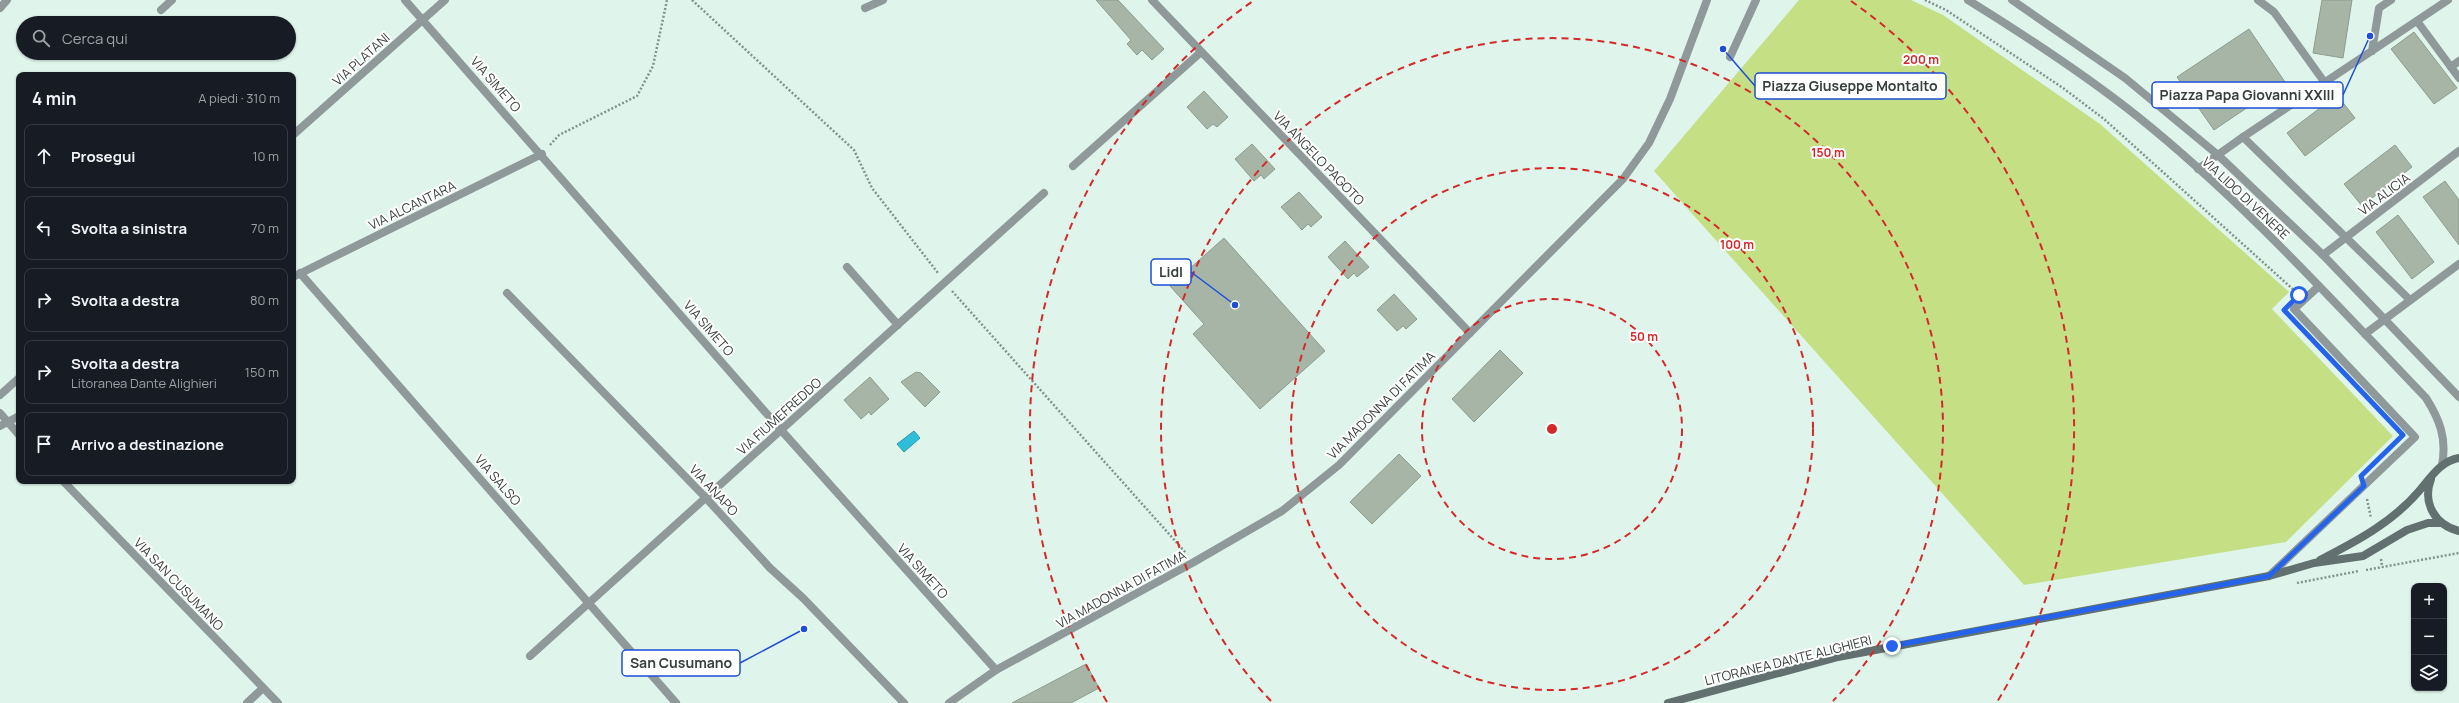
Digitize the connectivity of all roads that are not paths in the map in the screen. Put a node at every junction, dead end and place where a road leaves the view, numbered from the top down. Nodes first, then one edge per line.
1 (7, 0) edge
2 (172, 0) edge
3 (405, 0) edge
4 (445, 0) edge
5 (883, 0) edge
6 (1152, 0) edge
7 (1707, 0) edge
8 (1756, 0) edge
9 (1968, 0) edge
10 (2012, 0) edge
11 (2258, 0) edge
12 (2391, 0) edge
13 (2448, 0) edge
14 (0, 8) edge
15 (865, 8) dead end
16 (160, 10) dead end
17 (424, 19) junction
18 (2416, 21) junction
19 (2372, 51) junction
20 (1201, 52) junction
21 (1730, 57) dead end
22 (2459, 61) edge
23 (2451, 67) junction
24 (2459, 78) edge
25 (2325, 83) junction
26 (296, 132) edge
27 (2243, 137) junction
28 (2459, 151) edge
29 (542, 154) junction
30 (2218, 155) junction
31 (1074, 166) dead end
32 (2198, 169) junction
33 (1044, 193) dead end
34 (2346, 238) junction
35 (2324, 255) junction
36 (2459, 264) edge
37 (847, 267) dead end
38 (297, 275) edge
39 (2318, 286) junction
40 (507, 293) dead end
41 (2410, 300) junction
42 (2384, 319) junction
43 (898, 325) junction
44 (1470, 333) junction
45 (2365, 334) junction
46 (16, 381) edge
47 (0, 395) edge
48 (2459, 397) edge
49 (0, 413) edge
50 (16, 418) edge
51 (3, 424) edge
52 (781, 430) junction
53 (16, 434) edge
54 (2459, 458) edge
55 (2442, 465) junction
56 (2433, 475) junction
57 (66, 484) edge
58 (706, 498) junction
59 (2440, 522) junction
60 (2459, 532) edge
61 (2314, 563) junction
62 (2269, 576) junction
63 (589, 602) junction
64 (530, 656) dead end
65 (996, 670) junction
66 (263, 688) junction
67 (247, 703) edge
68 (278, 703) edge
69 (676, 703) edge
70 (904, 703) edge
71 (949, 703) edge
72 (1668, 703) edge

1 - 14 street
2 - 16 street
3 - 17 street, VIA SIMETO
4 - 17 street, VIA PLATANI
5 - 15 street
6 - 20 street, VIA ANGELO PAGOTO
7 - 44 street, VIA MADONNA DI FATIMA
8 - 21 street
9 - 32 street, VIA LIDO DI VENERE
10 - 30 street, VIA LIDO DI VENERE
11 - 25 street
12 - 19 street
13 - 18 street
17 - 26 street, VIA PLATANI
17 - 29 street, VIA SIMETO
18 - 19 street
18 - 23 street
19 - 25 street
20 - 31 street
20 - 44 street, VIA ANGELO PAGOTO
22 - 23 street
23 - 24 street
25 - 27 street
27 - 30 street
27 - 34 street
28 - 34 street, VIA ALICIA
29 - 38 street, VIA ALCANTARA
29 - 52 street, VIA SIMETO
30 - 32 street
30 - 35 street, VIA LIDO DI VENERE
32 - 39 street, VIA LIDO DI VENERE
33 - 43 street, VIA FIUMEFREDDO
34 - 35 street, VIA ALICIA
34 - 41 street
35 - 42 street, VIA LIDO DI VENERE
36 - 41 street
37 - 43 street
38 - 63 street, VIA SALSO
39 - 45 street, VIA LIDO DI VENERE
39 - 62 street
40 - 58 street, VIA ANAPO
41 - 42 street
42 - 45 street
42 - 48 street, VIA LIDO DI VENERE
43 - 52 street, VIA FIUMEFREDDO
44 - 65 street, VIA MADONNA DI FATIMA
45 - 55 street, VIA LIDO DI VENERE
46 - 47 street
49 - 51 street
50 - 51 street
51 - 53 street
52 - 58 street, VIA FIUMEFREDDO
52 - 65 street, VIA SIMETO
54 - 55 main road
55 - 56 main road
56 - 59 main road
56 - 61 main road
57 - 66 street, VIA SAN CUSUMANO
58 - 63 street, VIA FIUMEFREDDO
58 - 70 street, VIA ANAPO
59 - 60 main road
59 - 61 main road
61 - 62 main road, LITORANEA DANTE ALIGHIERI
62 - 72 main road, LITORANEA DANTE ALIGHIERI
63 - 64 street, VIA FIUMEFREDDO
63 - 69 street, VIA SALSO
65 - 71 street, VIA MADONNA DI FATIMA
66 - 67 street
66 - 68 street, VIA SAN CUSUMANO

